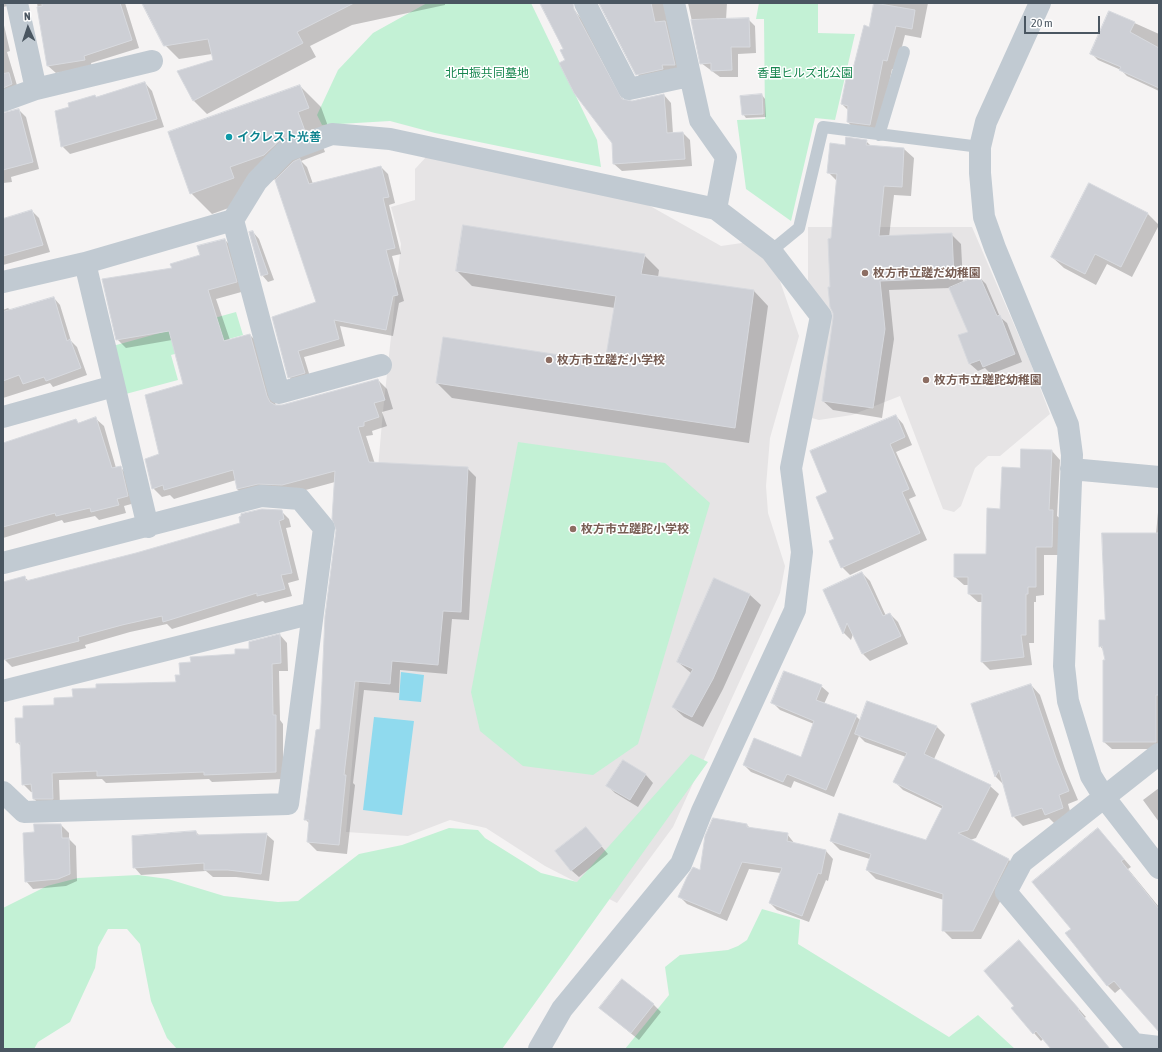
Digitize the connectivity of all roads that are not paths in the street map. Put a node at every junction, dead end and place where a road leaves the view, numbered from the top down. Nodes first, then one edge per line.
1 (17, 3) edge
2 (585, 3) edge
3 (674, 3) edge
4 (1040, 3) edge
5 (904, 52) dead end
6 (152, 61) dead end
7 (689, 76) junction
8 (36, 89) junction
9 (3, 101) edge
10 (879, 135) junction
11 (980, 147) junction
12 (716, 209) junction
13 (233, 220) junction
14 (771, 251) junction
15 (85, 264) junction
16 (3, 282) edge
17 (382, 365) dead end
18 (114, 386) junction
19 (3, 417) edge
20 (1071, 469) junction
21 (1159, 478) edge
22 (148, 526) junction
23 (3, 563) edge
24 (313, 613) junction
25 (3, 691) edge
26 (1159, 754) edge
27 (3, 792) edge
28 (1104, 796) junction
29 (1159, 868) edge
30 (1159, 1047) edge
31 (539, 1049) edge

1 - 8 street
2 - 7 street
3 - 7 street
4 - 11 street
5 - 10 lane
6 - 8 street
7 - 12 street
8 - 9 street
10 - 11 lane
10 - 14 lane
11 - 20 street
12 - 13 street
12 - 14 street
13 - 15 street
13 - 17 street
14 - 31 street
15 - 16 street
15 - 18 street
18 - 19 street
18 - 22 street
20 - 21 street
20 - 28 street
22 - 23 street
22 - 24 street
24 - 25 street
24 - 27 street
26 - 28 street
28 - 29 street
28 - 30 street

